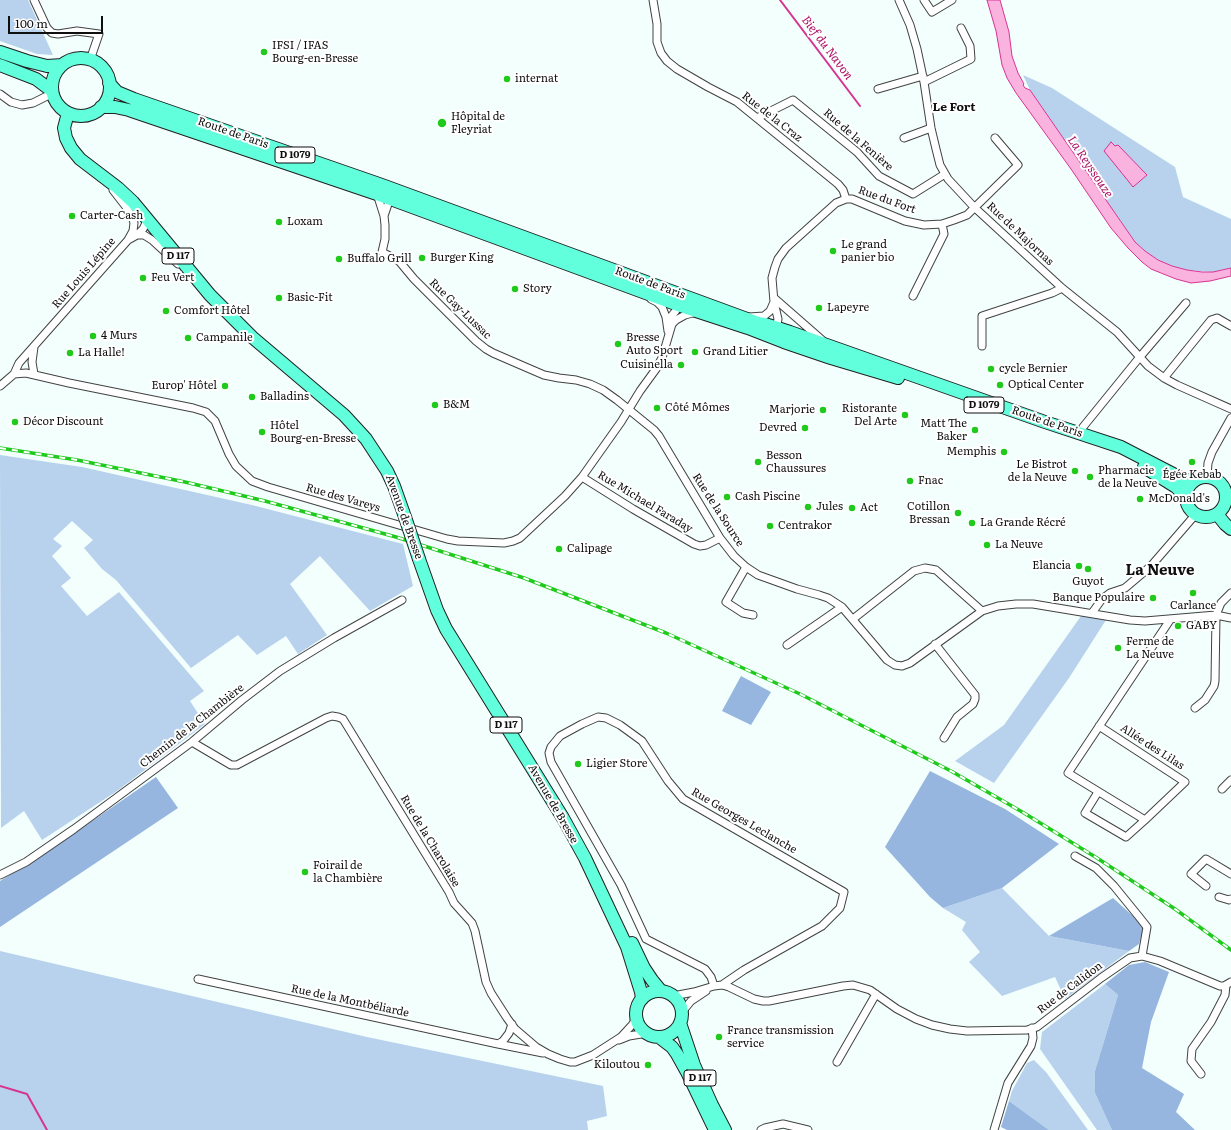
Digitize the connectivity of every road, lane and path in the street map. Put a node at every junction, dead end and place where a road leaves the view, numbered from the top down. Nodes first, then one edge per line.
1 (34, 0) edge
2 (653, 0) edge
3 (899, 0) edge
4 (924, 0) edge
5 (952, 0) edge
6 (961, 28) dead end
7 (0, 52) edge
8 (90, 60) junction
9 (0, 65) edge
10 (62, 66) junction
11 (923, 79) junction
12 (109, 83) junction
13 (878, 89) dead end
14 (52, 92) junction
15 (0, 94) edge
16 (101, 107) junction
17 (68, 113) junction
18 (757, 118) junction
19 (931, 128) junction
20 (904, 138) dead end
21 (995, 138) dead end
22 (96, 172) junction
23 (945, 174) junction
24 (377, 194) junction
25 (390, 198) junction
26 (846, 199) junction
27 (974, 207) junction
28 (384, 216) junction
29 (147, 218) junction
30 (942, 224) junction
31 (137, 235) junction
32 (128, 240) junction
33 (625, 285) junction
34 (1062, 288) junction
35 (676, 293) junction
36 (210, 295) junction
37 (913, 296) dead end
38 (773, 303) junction
39 (1186, 303) dead end
40 (681, 306) junction
41 (703, 308) junction
42 (740, 316) junction
43 (676, 320) junction
44 (667, 324) junction
45 (1231, 326) edge
46 (775, 327) junction
47 (748, 328) junction
48 (668, 336) junction
49 (784, 342) junction
50 (828, 345) junction
51 (982, 346) dead end
52 (34, 347) junction
53 (1139, 358) junction
54 (14, 374) junction
55 (34, 374) junction
56 (1164, 378) junction
57 (0, 386) edge
58 (1231, 409) edge
59 (628, 410) junction
60 (1231, 418) edge
61 (1080, 434) junction
62 (582, 477) junction
63 (1206, 477) junction
64 (1193, 482) junction
65 (1228, 493) edge
66 (1186, 497) junction
67 (1196, 514) junction
68 (1217, 514) junction
69 (1231, 529) edge
70 (720, 538) junction
71 (746, 567) junction
72 (1231, 594) edge
73 (402, 600) dead end
74 (842, 607) junction
75 (982, 611) junction
76 (1092, 614) junction
77 (753, 615) dead end
78 (1216, 615) junction
79 (1231, 618) edge
80 (853, 619) junction
81 (1170, 620) junction
82 (936, 644) junction
83 (787, 645) dead end
84 (1195, 708) dead end
85 (1099, 726) junction
86 (944, 738) dead end
87 (192, 742) junction
88 (1231, 780) edge
89 (1222, 789) dead end
90 (1098, 792) junction
91 (1145, 820) junction
92 (1075, 856) dead end
93 (1231, 874) edge
94 (0, 875) edge
95 (1206, 886) dead end
96 (600, 889) junction
97 (1219, 897) dead end
98 (1231, 899) edge
99 (1142, 956) junction
100 (198, 980) dead end
101 (1228, 984) edge
102 (722, 985) junction
103 (714, 986) junction
104 (661, 991) junction
105 (876, 994) junction
106 (673, 996) junction
107 (642, 999) junction
108 (637, 1018) junction
109 (681, 1018) junction
110 (512, 1024) junction
111 (1032, 1028) junction
112 (647, 1033) junction
113 (659, 1037) junction
114 (612, 1043) junction
115 (498, 1044) junction
116 (548, 1054) junction
117 (837, 1062) dead end
118 (1201, 1074) dead end
119 (715, 1130) edge
120 (725, 1130) edge
121 (761, 1130) edge
122 (808, 1130) edge
123 (994, 1130) edge

1 - 8 street
2 - 18 street, Rue de la Craz
3 - 11 street, Rue de Majornas
4 - 5 street
6 - 11 street
7 - 10 main road
8 - 10 main road
8 - 12 main road
9 - 14 main road
10 - 14 main road
11 - 13 street
11 - 19 street, Rue de Majornas
12 - 16 main road
12 - 35 main road, Route de Paris / D 1079
14 - 15 street
14 - 17 main road
16 - 17 main road
16 - 24 main road, Route de Paris / D 1079
17 - 22 main road, Avenue de Bresse / D 117
18 - 23 street, Rue de la Fenière
18 - 26 street, Rue de la Craz
19 - 20 street
19 - 23 street, Rue de Majornas
21 - 27 street, Rue du Fort
22 - 29 main road, Avenue de Bresse / D 117
22 - 32 street
23 - 27 street, Rue de Majornas
24 - 25 main road, Route de Paris / D 1079
24 - 28 street, Rue Gay-Lussac
25 - 28 street, Rue Gay-Lussac
25 - 33 main road, Route de Paris / D 1079
26 - 30 street, Rue du Fort
26 - 38 street, Rue du Fort
27 - 30 street, Rue du Fort
27 - 34 street, Rue de Majornas
28 - 59 street, Rue Gay-Lussac
29 - 31 street
29 - 36 main road, Avenue de Bresse / D 117
30 - 37 street
31 - 32 street, Rue Louis Lépine
31 - 36 street
32 - 52 street, Rue Louis Lépine
33 - 40 main road, Route de Paris / D 1079
33 - 44 street, Rue des Vareys
34 - 51 street
34 - 53 street, Rue de Majornas
35 - 40 street
35 - 41 main road, Route de Paris / D 1079
36 - 96 main road, Avenue de Bresse / D 117, bridge
38 - 42 street
38 - 46 street, Rue du Fort
38 - 50 street
39 - 53 street
40 - 41 main road, Route de Paris / D 1079
40 - 43 street, Rue des Vareys
40 - 44 street
41 - 42 main road, Route de Paris / D 1079
41 - 43 street
41 - 47 main road, Route de Paris / D 1079
42 - 46 main road, Route de Paris / D 1079
43 - 48 street, Rue des Vareys
44 - 48 street, Rue des Vareys
45 - 56 street
46 - 47 street
46 - 49 street
46 - 50 main road, Route de Paris / D 1079
47 - 49 main road, Route de Paris / D 1079
48 - 59 street, Rue des Vareys
49 - 66 main road, Route de Paris / D 1079
50 - 61 main road, Route de Paris / D 1079
52 - 54 street, Rue Louis Lépine
52 - 55 street
53 - 56 street, Rue de Majornas
53 - 61 street
54 - 55 street, Rue des Vareys
54 - 57 street
55 - 62 street, Rue des Vareys
56 - 58 street, Rue de Majornas
59 - 62 street, Rue des Vareys
59 - 70 street, Rue de la Source
60 - 63 street
61 - 64 main road, Route de Paris / D 1079
62 - 70 street, Rue Michael Faraday
63 - 64 main road
63 - 65 main road
64 - 66 main road
65 - 68 main road
66 - 67 main road
67 - 68 main road
67 - 76 street
68 - 69 main road
70 - 71 street, Rue de la Source
71 - 74 street, Rue de la Source
71 - 77 street
72 - 78 street
73 - 87 street, Chemin de la Chambière
74 - 80 street, Rue de la Source
74 - 83 street
75 - 76 street, Rue de la Source
75 - 80 street
75 - 82 street, Rue de la Source
76 - 81 street, Rue de la Source
78 - 79 street, Rue de la Source
78 - 81 street, Rue de la Source
78 - 84 street
80 - 82 street, Rue de la Source
81 - 85 street
82 - 86 street
85 - 90 street
85 - 91 street, Allée des Lilas
87 - 94 street, Chemin de la Chambière
87 - 110 street, Rue de la Charolaise
88 - 89 street
90 - 91 street
90 - 91 street, Allée des Lilas
92 - 99 street
93 - 95 street
96 - 104 main road, Avenue de Bresse / D 117
96 - 107 main road, Avenue de Bresse / D 117
97 - 98 street
99 - 101 street
99 - 111 street, Rue de Calidon
100 - 115 street, Rue de la Montbéliarde
101 - 118 street
102 - 103 street, Rue de Calidon
102 - 103 street, Rue Georges Leclanche
102 - 105 street, Rue de Calidon
103 - 106 street, Rue de Calidon
103 - 109 street, Rue de Calidon
104 - 106 main road
104 - 107 main road
105 - 111 street, Rue de Calidon
105 - 117 street
106 - 109 main road
107 - 108 main road
108 - 112 main road
108 - 114 street
109 - 113 main road
109 - 120 main road, D 117
110 - 115 street
110 - 116 street, Rue de la Charolaise
111 - 123 street
112 - 113 main road
112 - 114 street
113 - 119 main road, D 117
114 - 116 street, Rue de la Charolaise
115 - 116 street, Rue de la Montbéliarde
121 - 122 street

